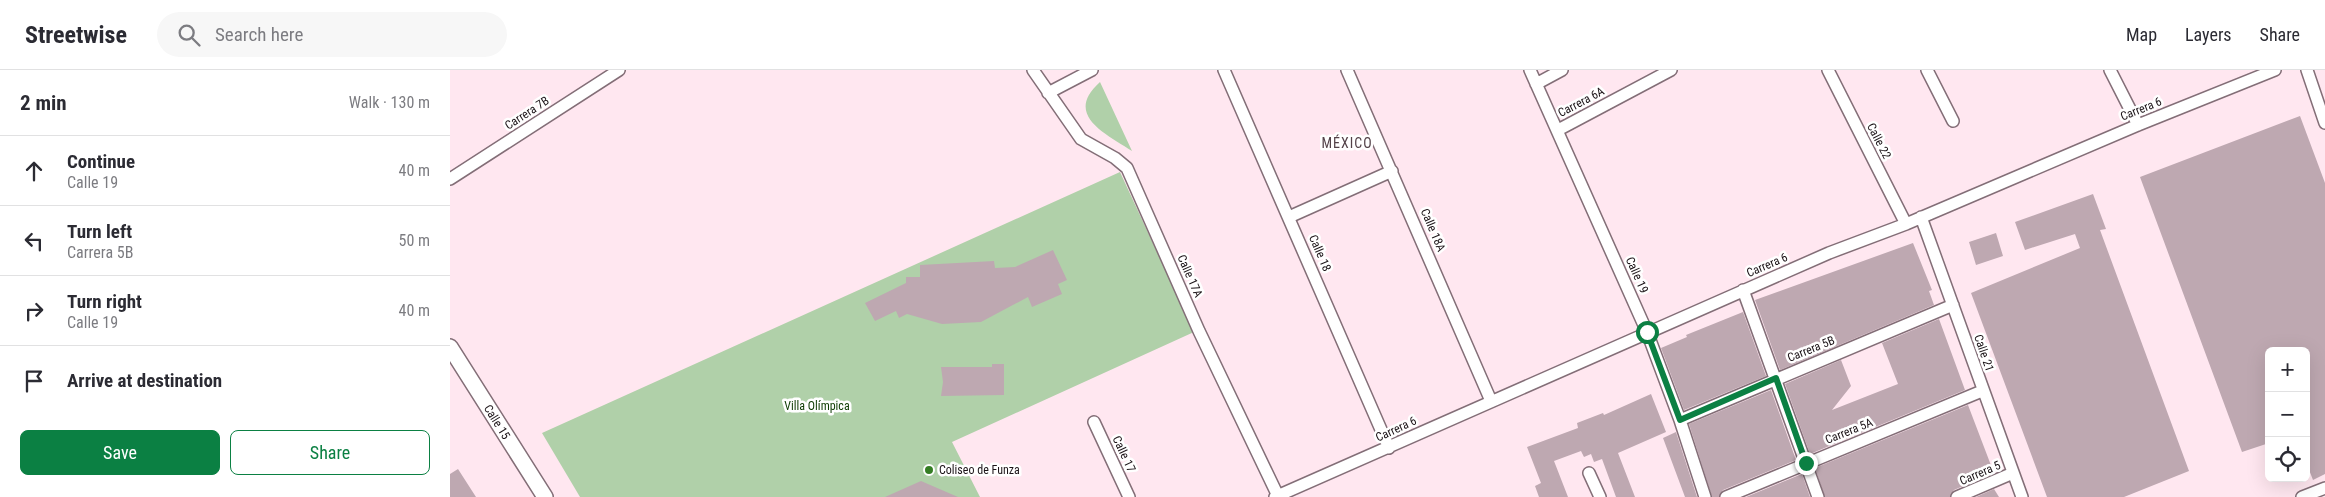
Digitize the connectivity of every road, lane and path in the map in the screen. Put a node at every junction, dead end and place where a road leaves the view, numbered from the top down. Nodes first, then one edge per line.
1 (619, 70) edge
2 (1033, 70) edge
3 (1092, 70) edge
4 (1224, 70) edge
5 (1347, 70) edge
6 (1530, 70) edge
7 (1562, 70) edge
8 (1671, 70) edge
9 (1828, 70) edge
10 (1927, 70) edge
11 (2110, 70) edge
12 (2275, 70) edge
13 (2307, 70) edge
14 (1536, 84) junction
15 (1048, 93) junction
16 (1953, 121) dead end
17 (2325, 123) edge
18 (2138, 125) junction
19 (1558, 130) junction
20 (1392, 171) junction
21 (450, 179) edge
22 (1289, 217) junction
23 (1921, 217) junction
24 (1906, 224) junction
25 (1743, 290) junction
26 (1953, 305) junction
27 (1647, 332) junction
28 (450, 347) edge
29 (1776, 378) junction
30 (1982, 390) junction
31 (1491, 401) junction
32 (1680, 420) junction
33 (1094, 422) dead end
34 (1389, 448) junction
35 (1806, 463) junction
36 (1589, 473) dead end
37 (2013, 473) junction
38 (2325, 488) edge
39 (1277, 496) edge
40 (545, 497) edge
41 (1129, 497) edge
42 (1600, 497) edge
43 (1705, 497) edge
44 (1726, 497) edge
45 (1818, 497) edge
46 (1957, 497) edge
47 (2022, 497) edge
48 (2302, 497) edge

1 - 21 street, Carrera 7B
2 - 15 street, Calle 17A
3 - 15 street
4 - 22 street, Calle 18
5 - 20 street, Calle 18A
6 - 14 street, Calle 19
7 - 14 street
8 - 19 street, Carrera 6A
9 - 24 street, Calle 22
10 - 16 street
11 - 18 street
12 - 18 street, Carrera 6
13 - 17 street
14 - 19 street, Calle 19
15 - 39 street, Calle 17A
18 - 23 street, Carrera 6
19 - 27 street, Calle 19
20 - 22 street
20 - 31 street, Calle 18A
22 - 34 street, Calle 18
23 - 24 street, Carrera 6
23 - 26 street, Calle 21
24 - 25 street, Carrera 6
25 - 27 street, Carrera 6
25 - 29 street
26 - 29 street, Carrera 5B
26 - 30 street, Calle 21
27 - 31 street, Carrera 6
27 - 32 street, Calle 19
28 - 40 street, Calle 15
29 - 32 street, Carrera 5B
29 - 35 street
30 - 35 street, Carrera 5A
30 - 37 street, Calle 21
31 - 34 street, Carrera 6
32 - 43 street, Calle 19
33 - 41 street, Calle 17
34 - 39 street, Carrera 6
35 - 44 street, Carrera 5A
35 - 45 street
36 - 42 street
37 - 46 street, Carrera 5
37 - 47 street, Calle 21
38 - 48 street

